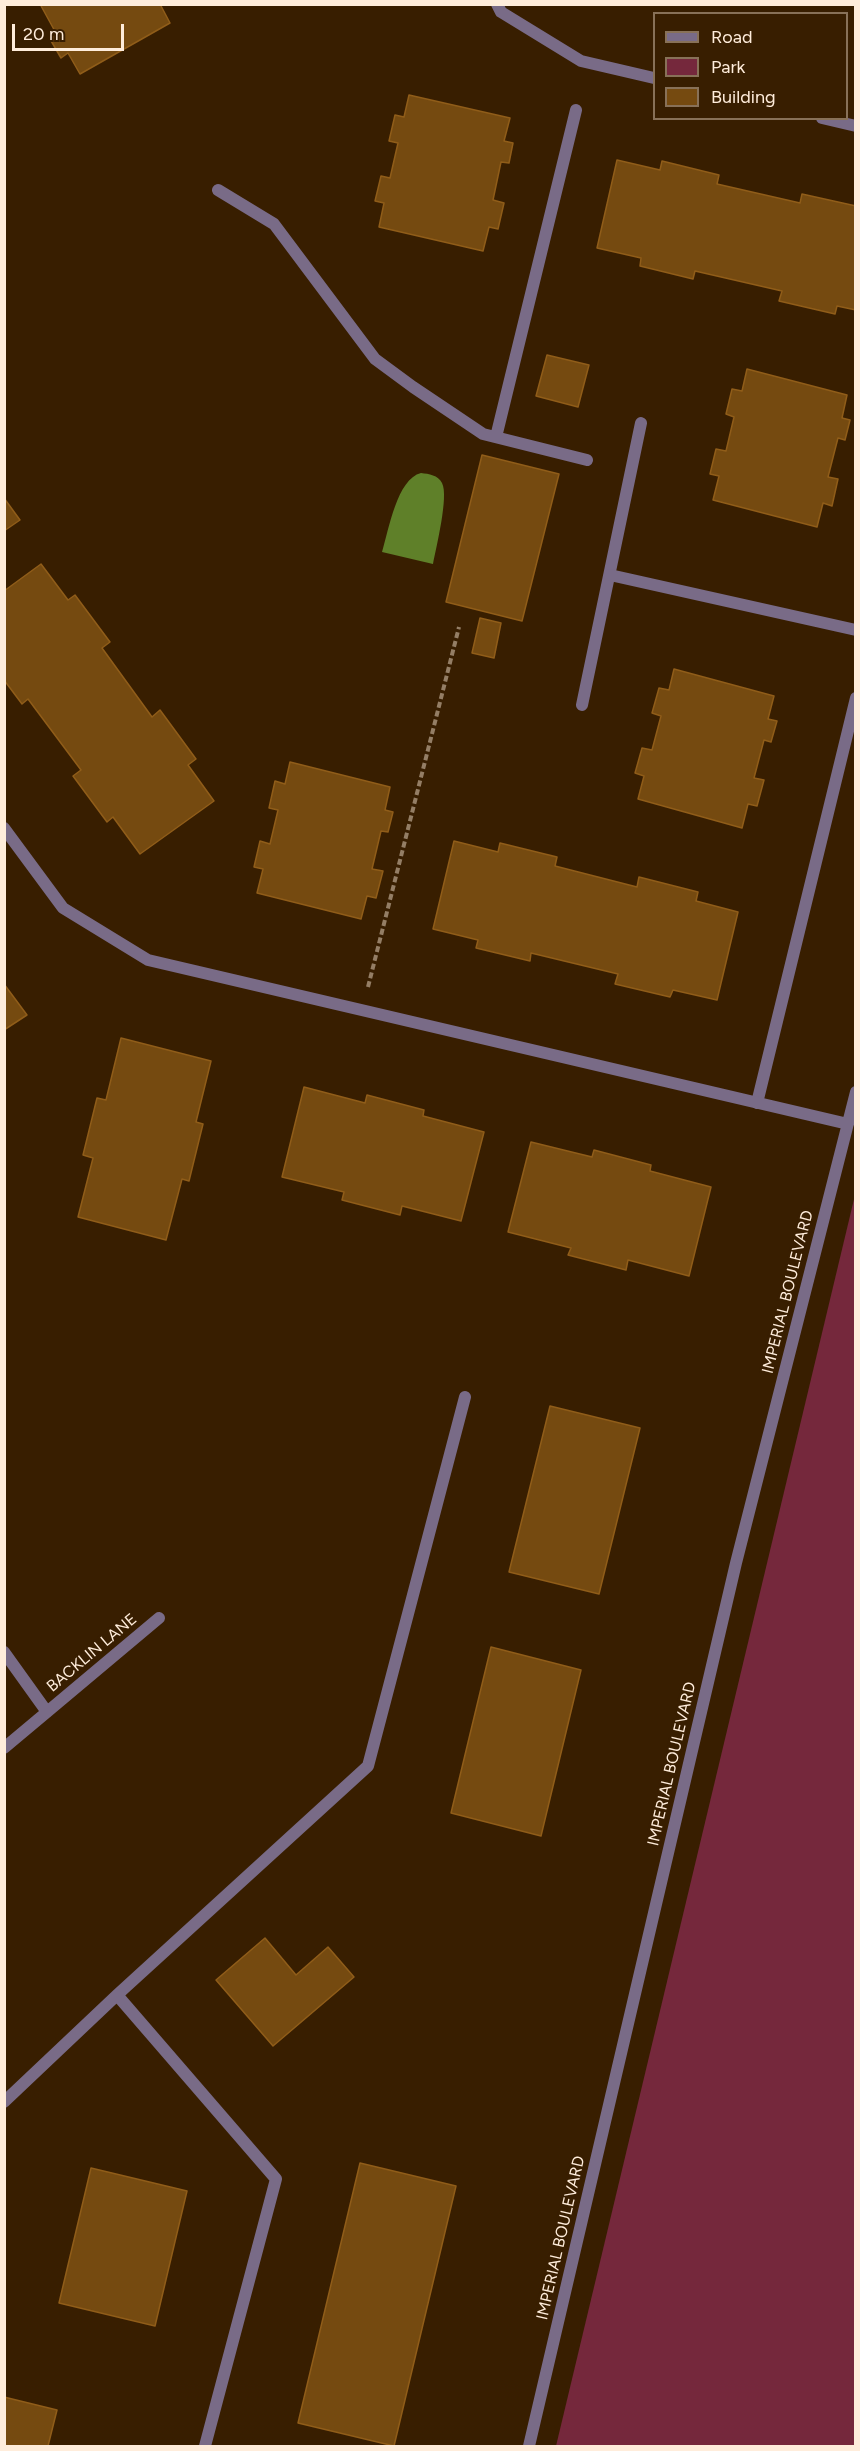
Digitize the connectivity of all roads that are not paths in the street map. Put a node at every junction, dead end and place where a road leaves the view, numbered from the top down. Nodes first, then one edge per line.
1 (497, 4) edge
2 (653, 78) edge
3 (576, 110) dead end
4 (830, 120) edge
5 (855, 126) edge
6 (218, 190) dead end
7 (641, 423) dead end
8 (496, 437) junction
9 (588, 460) dead end
10 (609, 575) junction
11 (855, 630) edge
12 (855, 698) edge
13 (582, 705) dead end
14 (4, 828) edge
15 (855, 1092) edge
16 (757, 1103) junction
17 (848, 1124) junction
18 (465, 1397) dead end
19 (159, 1618) dead end
20 (4, 1652) edge
21 (47, 1712) junction
22 (4, 1748) edge
23 (117, 1995) junction
24 (4, 2102) edge
25 (205, 2446) edge
26 (529, 2446) edge

1 - 2 street
3 - 8 street
4 - 5 street
6 - 8 street
7 - 10 street
8 - 9 street
10 - 11 street
10 - 13 street
12 - 16 street
14 - 16 street
15 - 17 street, IMPERIAL BOULEVARD
16 - 17 street
17 - 26 street, IMPERIAL BOULEVARD
18 - 23 street
19 - 21 street, BACKLIN LANE
20 - 21 street, BACKLIN LANE
21 - 22 street
23 - 24 street
23 - 25 street

